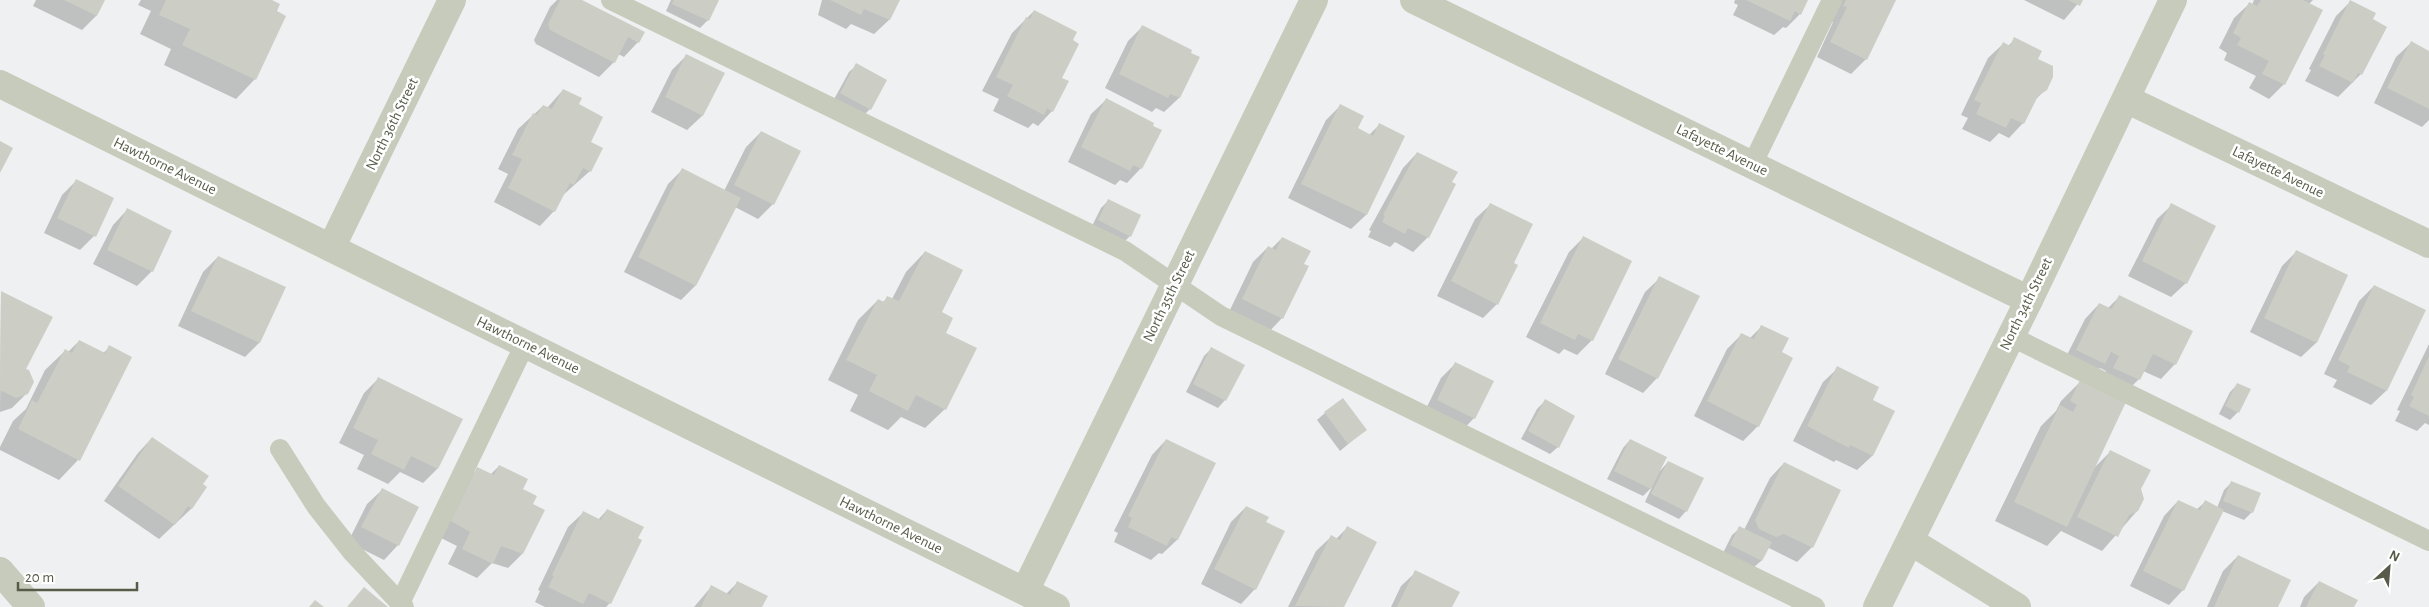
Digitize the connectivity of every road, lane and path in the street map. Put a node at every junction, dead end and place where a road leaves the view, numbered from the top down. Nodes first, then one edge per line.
1 (452, 0) edge
2 (611, 0) edge
3 (1314, 0) edge
4 (1414, 0) edge
5 (1832, 0) edge
6 (2173, 0) edge
7 (0, 84) edge
8 (2126, 99) junction
9 (1752, 165) junction
10 (2429, 244) edge
11 (331, 248) junction
12 (1174, 285) junction
13 (2029, 300) junction
14 (2010, 336) junction
15 (525, 344) junction
16 (280, 449) dead end
17 (1910, 541) junction
18 (2429, 541) edge
19 (0, 571) edge
20 (1025, 591) junction
21 (402, 605) edge
22 (31, 607) edge
23 (1056, 607) edge
24 (1815, 607) edge
25 (1877, 607) edge
26 (2017, 607) edge

1 - 11 street, North 36th Street
2 - 12 lane
3 - 12 street, North 35th Street
4 - 9 street, Lafayette Avenue
5 - 9 lane
6 - 8 street, North 34th Street
7 - 11 street, Hawthorne Avenue
8 - 10 street, Lafayette Avenue
8 - 13 street, North 34th Street
9 - 13 street, Lafayette Avenue
11 - 15 street, Hawthorne Avenue
12 - 20 street, North 35th Street
12 - 24 lane
13 - 14 street, North 34th Street
14 - 17 street, North 34th Street
14 - 18 lane
15 - 20 street, Hawthorne Avenue
15 - 21 lane
16 - 21 lane
17 - 25 street, North 34th Street
17 - 26 street
19 - 22 street
20 - 23 street, Hawthorne Avenue

